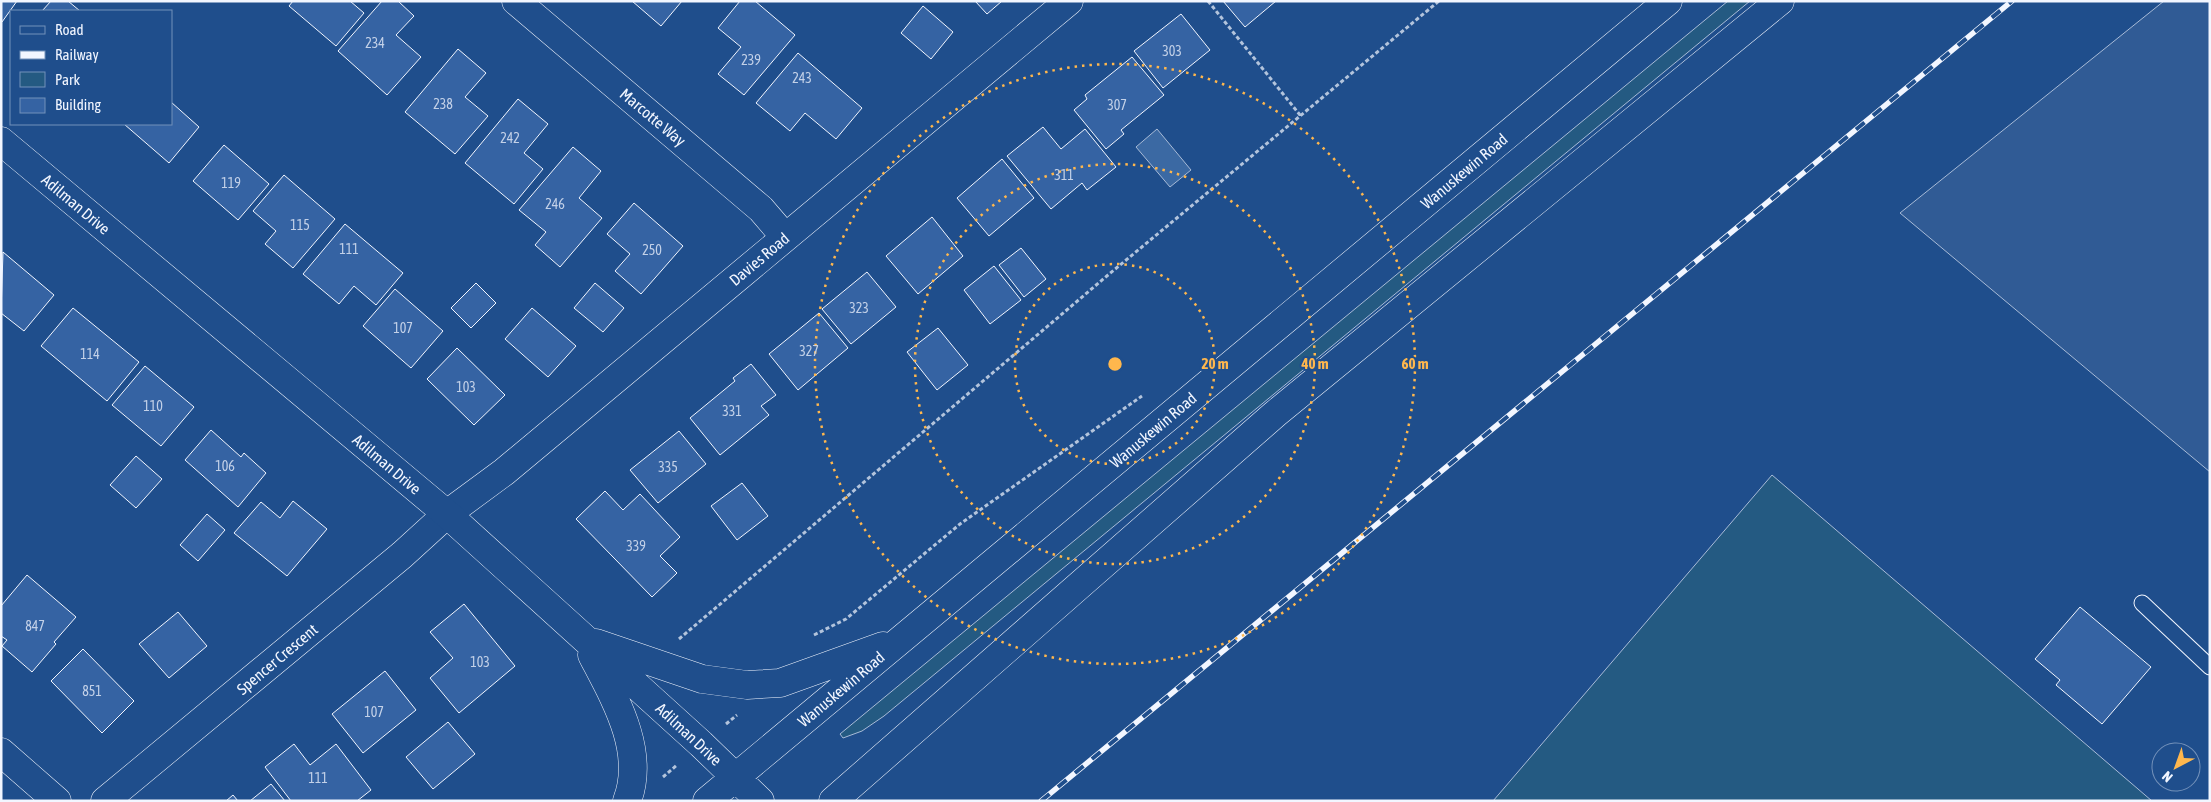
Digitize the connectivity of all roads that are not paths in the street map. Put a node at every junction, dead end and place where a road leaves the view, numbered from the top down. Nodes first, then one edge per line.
1 (516, 1) edge
2 (1069, 1) edge
3 (1668, 1) edge
4 (1780, 1) edge
5 (1, 142) edge
6 (785, 237) junction
7 (447, 514) junction
8 (2142, 603) dead end
9 (583, 638) junction
10 (900, 640) junction
11 (2210, 667) edge
12 (1, 752) edge
13 (735, 777) junction
14 (630, 793) edge
15 (57, 801) edge
16 (105, 801) edge
17 (707, 801) edge
18 (760, 801) edge
19 (833, 801) edge

1 - 6 main road, Marcotte Way
2 - 6 main road, Davies Road
3 - 10 main road, Wanuskewin Road
4 - 19 main road
5 - 7 main road, Adilman Drive
6 - 7 main road, Davies Road
7 - 9 main road, Adilman Drive
7 - 16 main road, Spencer Crescent
8 - 11 lane
9 - 10 main road
9 - 13 main road, Adilman Drive
9 - 14 main road
10 - 13 main road, Wanuskewin Road
12 - 15 main road
13 - 17 main road, Wanuskewin Road
13 - 18 main road, Adilman Drive

